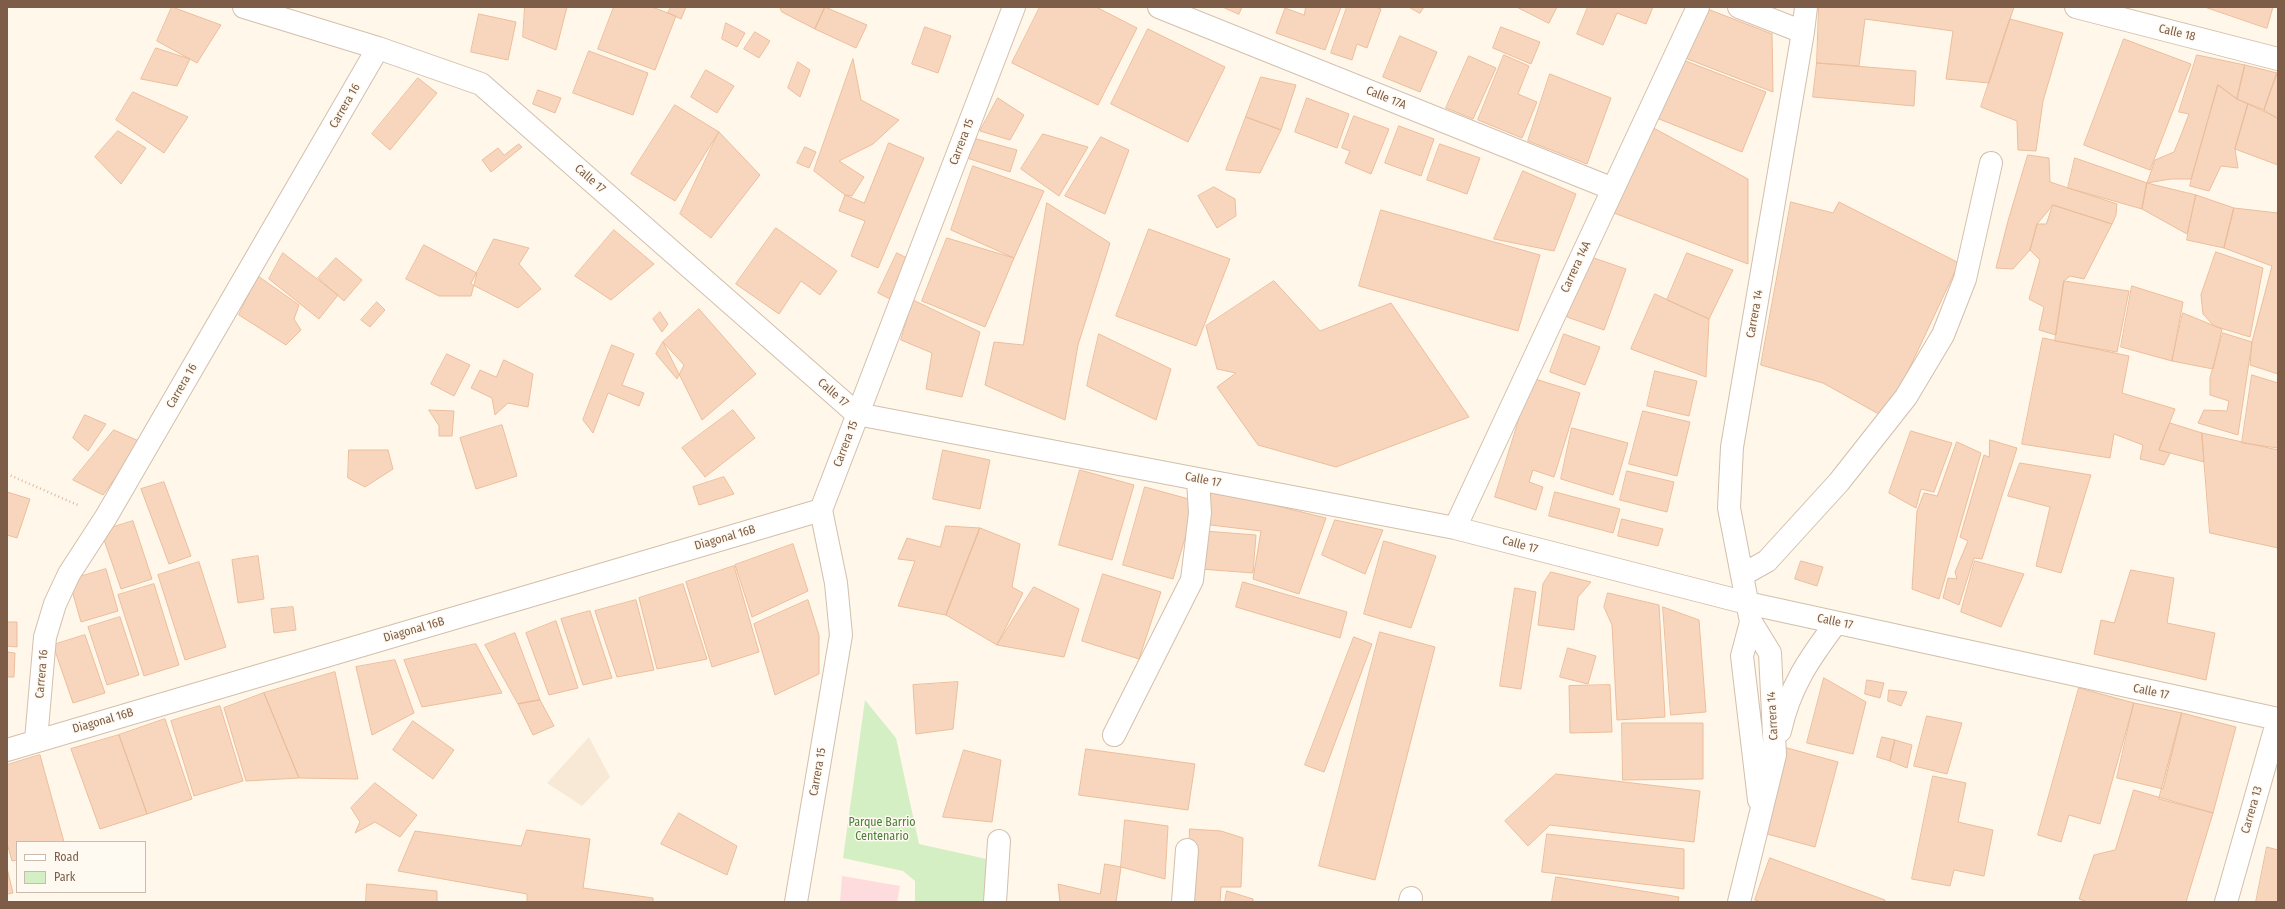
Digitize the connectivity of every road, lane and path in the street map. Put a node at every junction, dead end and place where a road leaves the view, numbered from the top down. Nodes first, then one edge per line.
1 (244, 7) edge
2 (1014, 7) edge
3 (1159, 7) edge
4 (1698, 7) edge
5 (1739, 7) edge
6 (1806, 7) edge
7 (2076, 7) edge
8 (1804, 32) junction
9 (378, 48) junction
10 (2278, 59) edge
11 (1991, 163) dead end
12 (1613, 189) junction
13 (857, 414) junction
14 (7, 474) edge
15 (1198, 479) junction
16 (821, 510) junction
17 (106, 517) junction
18 (1455, 528) junction
19 (1742, 575) junction
20 (1749, 612) junction
21 (1836, 623) junction
22 (2278, 719) edge
23 (1114, 735) dead end
24 (36, 740) junction
25 (7, 750) edge
26 (1775, 755) junction
27 (1761, 813) junction
28 (999, 841) dead end
29 (1187, 850) dead end
30 (796, 902) edge
31 (995, 902) edge
32 (1183, 902) edge
33 (1739, 902) edge
34 (2226, 902) edge

1 - 9 street, Calle 17
2 - 13 street, Carrera 15
3 - 12 street, Calle 17A
4 - 12 street, Carrera 14A
5 - 8 street
6 - 8 street, Carrera 14
7 - 10 street, Calle 18
8 - 19 street, Carrera 14
9 - 13 street, Calle 17
9 - 17 street, Carrera 16
11 - 19 street
12 - 18 street, Carrera 14A
13 - 15 street, Calle 17
13 - 16 street, Carrera 15
14 - 17 path
15 - 18 street, Calle 17
15 - 23 street
16 - 24 street, Diagonal 16B
16 - 30 street, Carrera 15
17 - 24 street, Carrera 16
18 - 20 street, Calle 17
19 - 20 street, Carrera 14
20 - 21 street, Calle 17
20 - 26 street, Carrera 14
20 - 27 street, Carrera 14
21 - 22 street, Calle 17
21 - 26 street
22 - 34 street, Carrera 13
24 - 25 street, Diagonal 16B
26 - 27 street, Carrera 14
27 - 33 street, Carrera 14
28 - 31 street
29 - 32 street

